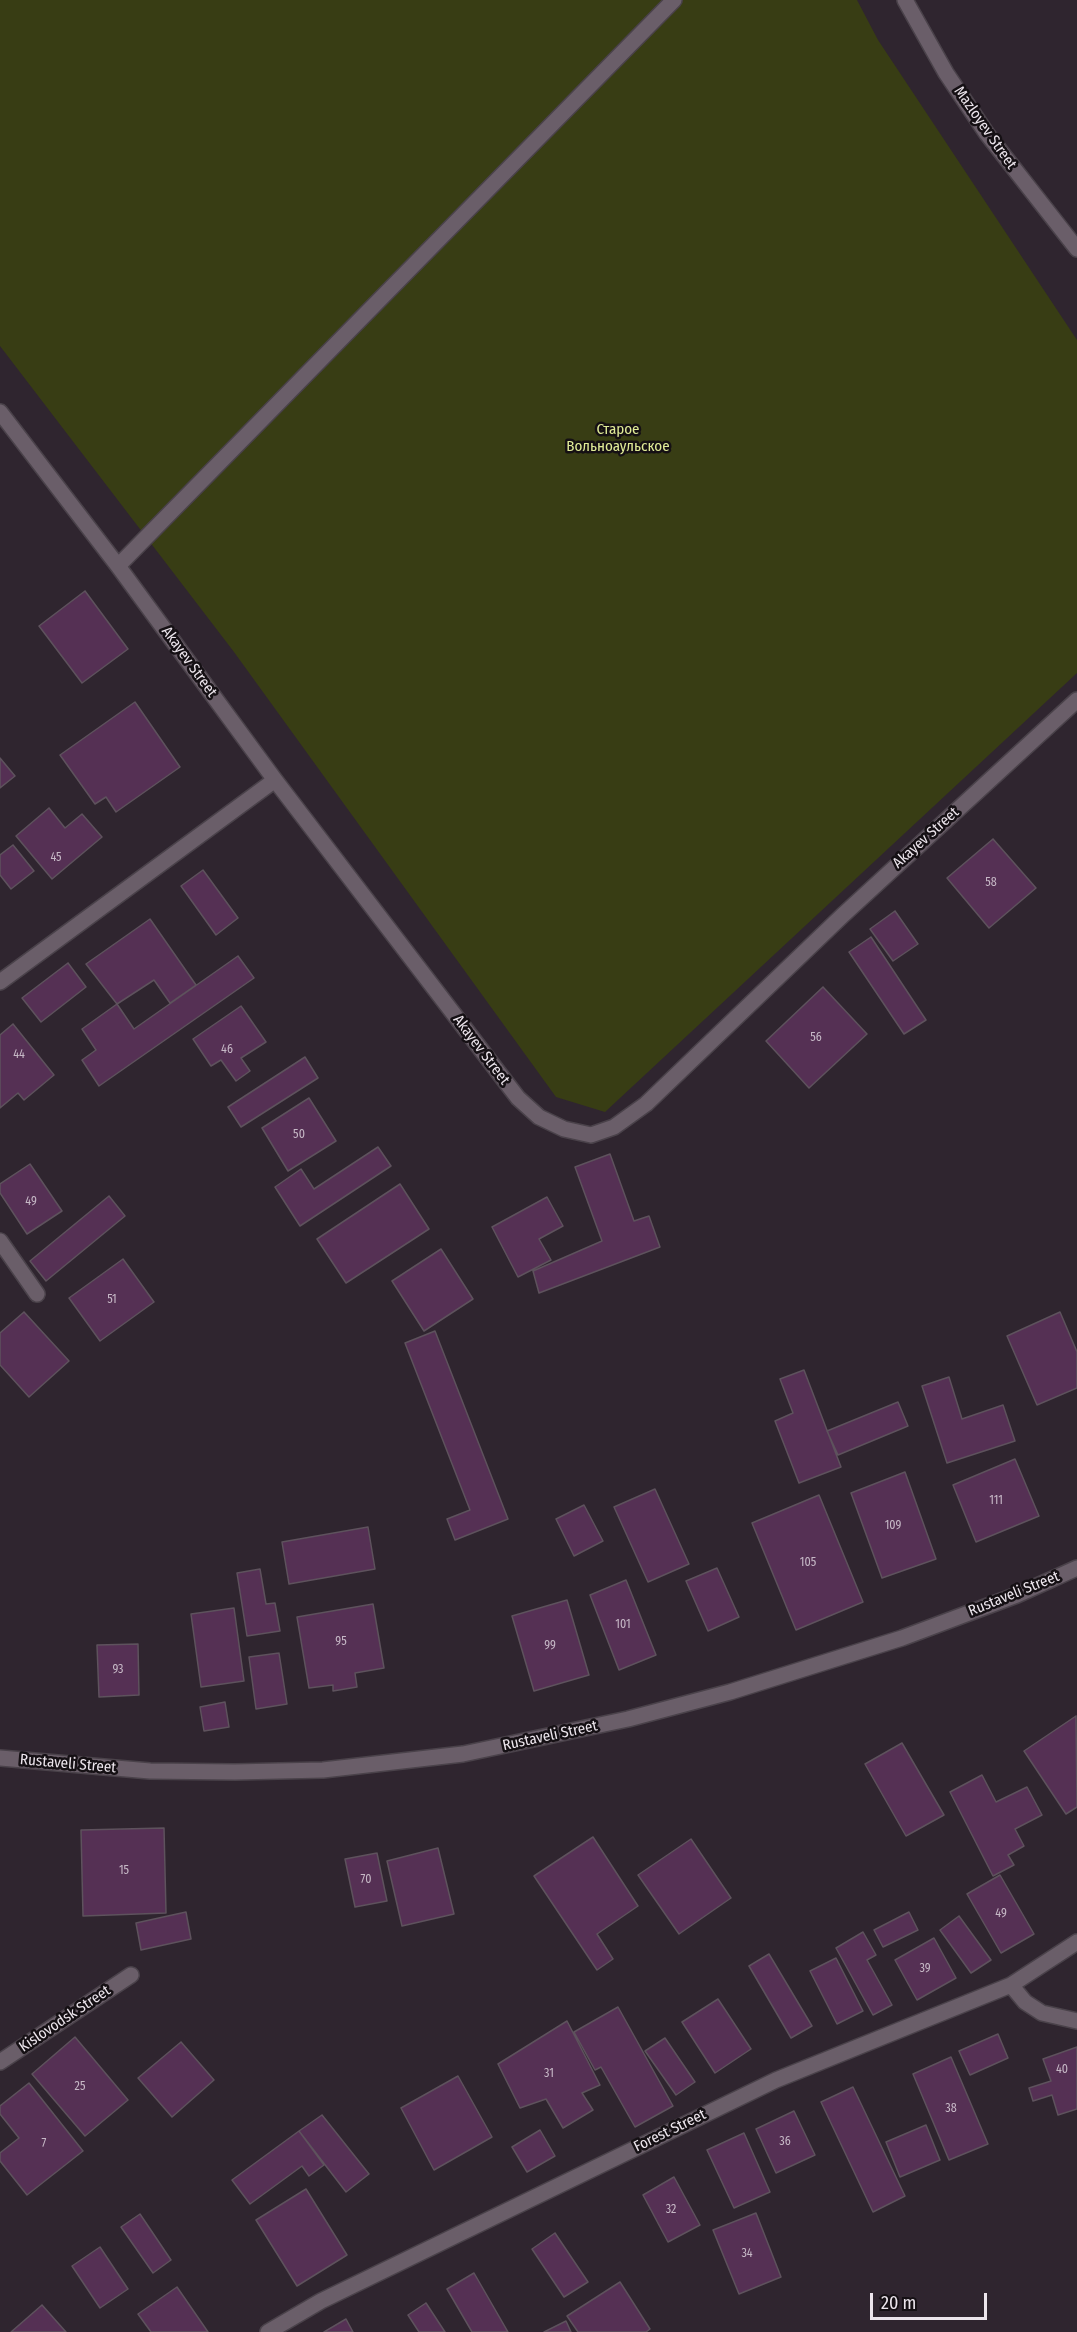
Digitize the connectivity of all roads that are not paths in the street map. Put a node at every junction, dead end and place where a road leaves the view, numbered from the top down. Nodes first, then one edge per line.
1 (674, 0) edge
2 (905, 0) edge
3 (1077, 249) edge
4 (0, 412) edge
5 (118, 566) junction
6 (1077, 700) edge
7 (275, 780) junction
8 (0, 982) edge
9 (0, 1240) edge
10 (37, 1294) dead end
11 (1077, 1568) edge
12 (0, 1758) edge
13 (1077, 1942) edge
14 (131, 1975) dead end
15 (1011, 1985) junction
16 (1077, 2021) edge
17 (0, 2062) edge
18 (268, 2332) edge

1 - 5 street
2 - 3 street, Mazloyev Street
4 - 5 street, Akayev Street
5 - 7 street, Akayev Street
6 - 7 street, Akayev Street
7 - 8 street
9 - 10 street
11 - 12 street, Rustaveli Street
13 - 15 street, Forest Street
14 - 17 street, Kislovodsk Street
15 - 16 street
15 - 18 street, Forest Street

